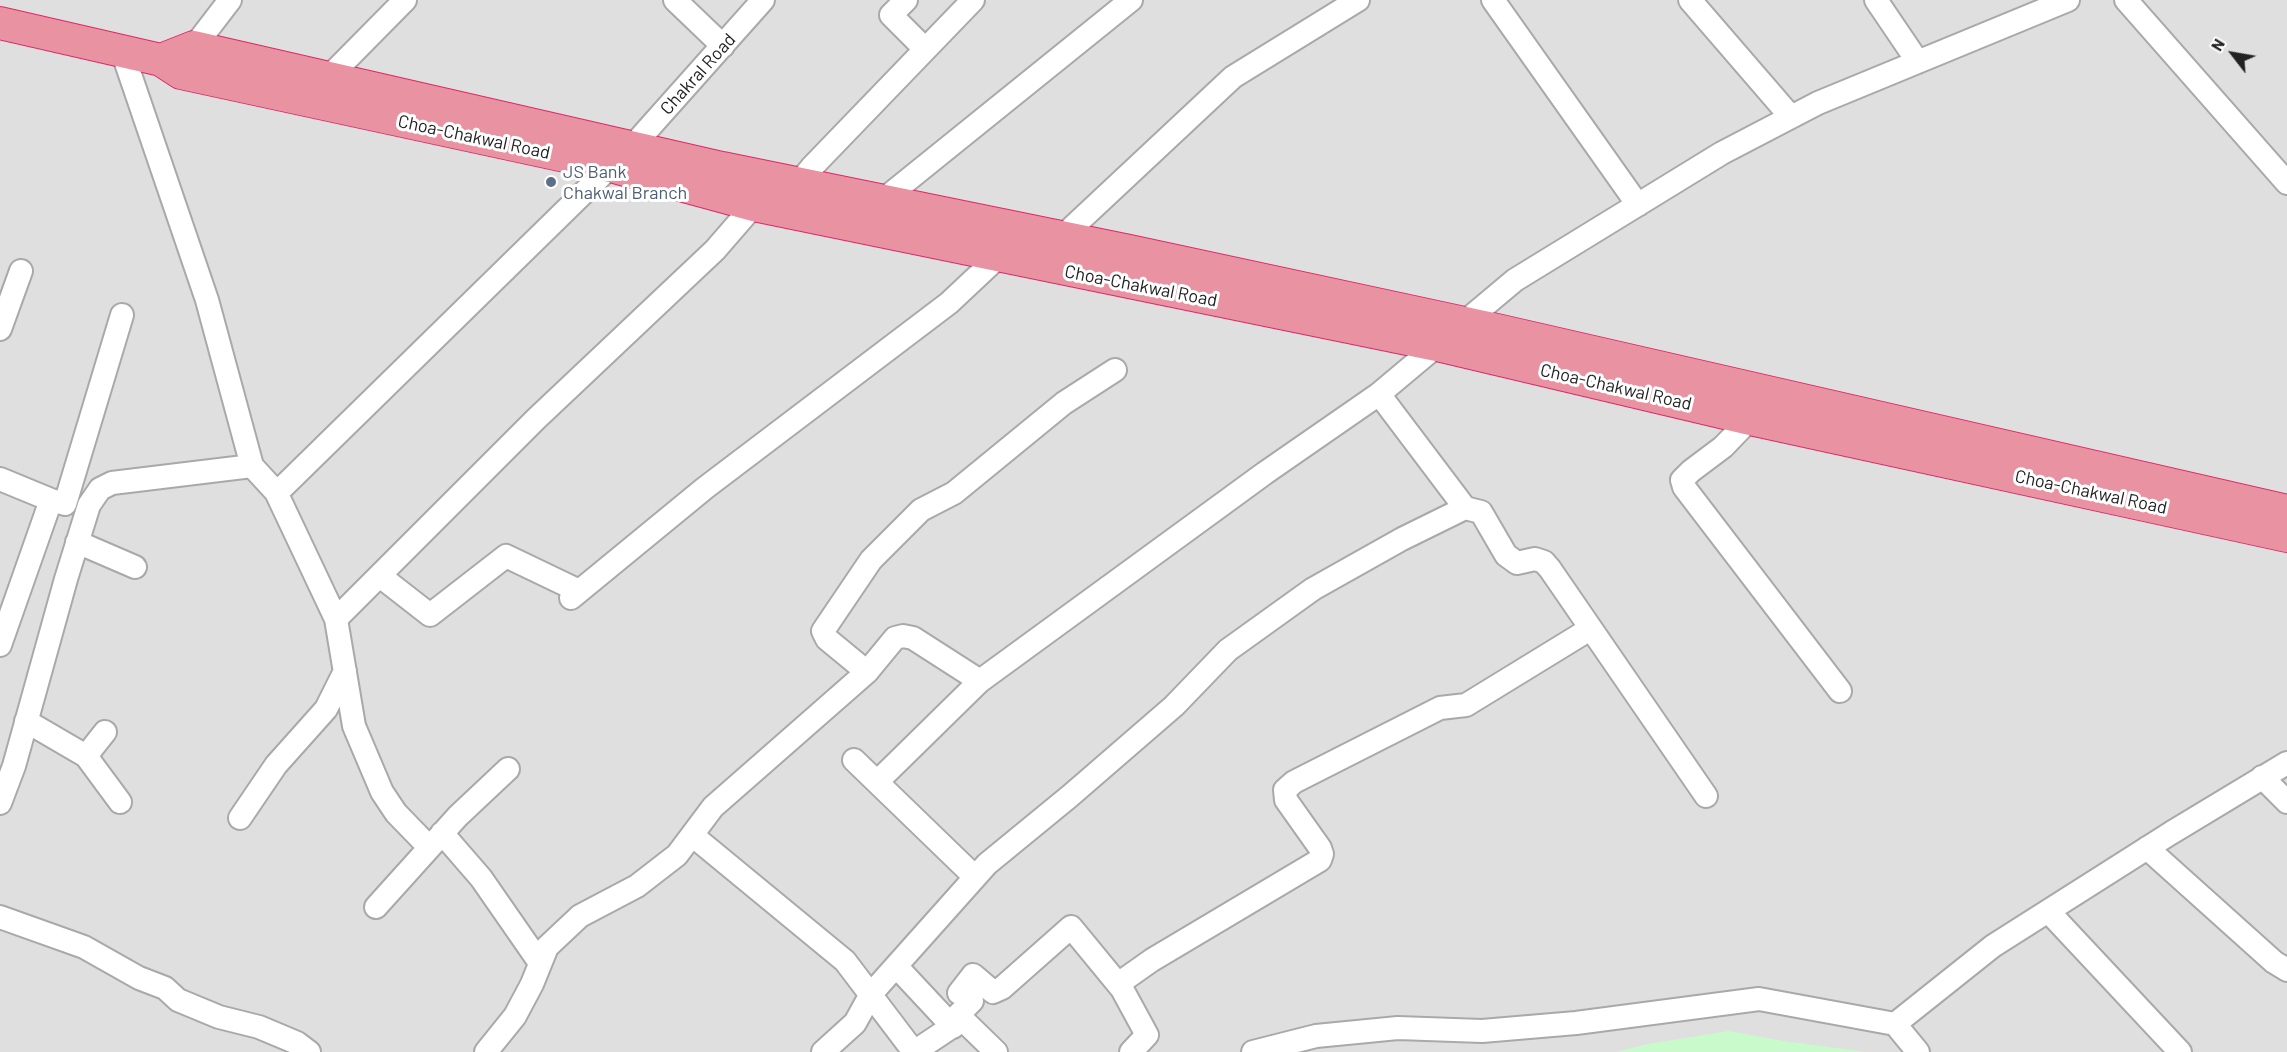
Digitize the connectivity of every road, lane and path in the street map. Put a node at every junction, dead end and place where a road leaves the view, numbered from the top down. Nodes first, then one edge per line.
1 (230, 0) edge
2 (405, 0) edge
3 (675, 0) edge
4 (906, 0) edge
5 (973, 0) edge
6 (1131, 0) edge
7 (1358, 0) edge
8 (1493, 0) edge
9 (1690, 0) edge
10 (1876, 0) edge
11 (2068, 0) edge
12 (2126, 0) edge
13 (757, 2) edge
14 (0, 23) edge
15 (723, 46) junction
16 (194, 47) junction
17 (925, 49) junction
18 (122, 51) junction
19 (161, 60) junction
20 (1918, 62) junction
21 (328, 78) junction
22 (1791, 117) junction
23 (621, 157) junction
24 (799, 183) junction
25 (2287, 183) edge
26 (883, 200) junction
27 (754, 205) junction
28 (1638, 205) junction
29 (1062, 237) junction
30 (998, 257) junction
31 (21, 271) dead end
32 (122, 315) dead end
33 (1464, 323) junction
34 (0, 330) edge
35 (1437, 345) junction
36 (1115, 370) dead end
37 (1379, 394) junction
38 (1750, 418) junction
39 (252, 466) junction
40 (0, 479) edge
41 (276, 492) junction
42 (51, 500) junction
43 (1465, 508) junction
44 (2287, 511) edge
45 (2287, 536) edge
46 (77, 542) junction
47 (135, 567) dead end
48 (380, 576) junction
49 (10, 587) edge
50 (336, 619) junction
51 (1590, 629) junction
52 (0, 645) edge
53 (345, 671) junction
54 (867, 672) junction
55 (980, 681) junction
56 (1840, 691) dead end
57 (26, 721) junction
58 (105, 732) dead end
59 (86, 756) junction
60 (854, 760) dead end
61 (2287, 763) edge
62 (508, 769) dead end
63 (2262, 777) junction
64 (877, 782) junction
65 (1706, 796) dead end
66 (120, 802) dead end
67 (2287, 802) edge
68 (0, 803) edge
69 (240, 818) dead end
70 (692, 835) junction
71 (436, 840) junction
72 (2147, 848) junction
73 (975, 877) junction
74 (376, 907) dead end
75 (2048, 911) junction
76 (0, 917) edge
77 (540, 963) junction
78 (896, 966) junction
79 (2287, 970) edge
80 (1118, 984) junction
81 (871, 994) junction
82 (1895, 1023) junction
83 (958, 1024) junction
84 (309, 1052) edge
85 (486, 1052) edge
86 (823, 1052) edge
87 (996, 1052) edge
88 (1131, 1052) edge
89 (1253, 1052) edge
90 (1918, 1052) edge
91 (2180, 1052) edge

1 - 16 street
2 - 21 street
3 - 15 street
4 - 17 street
5 - 17 street
6 - 26 street
7 - 29 street
8 - 28 street
9 - 22 street
10 - 20 street
11 - 20 street
12 - 25 street
13 - 15 street, Chakral Road
14 - 18 highway, Choa-Chakwal Road
15 - 23 street, Chakral Road
16 - 19 highway
16 - 21 highway
17 - 24 street
18 - 19 highway, Choa-Chakwal Road
18 - 39 street
19 - 23 highway, Choa-Chakwal Road
20 - 22 street
21 - 23 highway
22 - 28 street
23 - 24 highway
23 - 27 highway, Choa-Chakwal Road
23 - 41 street, Chakral Road
24 - 26 highway
26 - 29 highway
27 - 30 highway, Choa-Chakwal Road
27 - 48 street
28 - 33 street
29 - 33 highway
30 - 35 highway, Choa-Chakwal Road
30 - 48 street
31 - 34 street
32 - 42 street
33 - 35 street
33 - 44 highway
35 - 37 street
35 - 38 highway, Choa-Chakwal Road
36 - 54 street
37 - 43 street
37 - 55 street
38 - 45 highway, Choa-Chakwal Road
38 - 56 street
39 - 41 street
39 - 46 street
40 - 42 street
41 - 50 street
42 - 49 street
43 - 51 street
43 - 73 street
46 - 47 street
46 - 57 street
48 - 50 street
49 - 52 street
50 - 53 street
51 - 65 street
51 - 80 street
53 - 69 street
53 - 71 street
54 - 55 street
54 - 70 street
55 - 64 street
57 - 59 street
57 - 68 street
58 - 59 street
59 - 66 street
60 - 64 street
61 - 63 street
62 - 71 street
63 - 67 street
63 - 72 street
64 - 73 street
70 - 77 street
70 - 81 street
71 - 74 street
71 - 77 street
72 - 75 street
72 - 79 street
73 - 78 street
75 - 82 street
75 - 91 street
76 - 84 street
77 - 85 street
78 - 81 street
78 - 83 street
80 - 83 street
80 - 88 street
81 - 83 street
81 - 86 street
82 - 89 street
82 - 90 street
83 - 87 street

